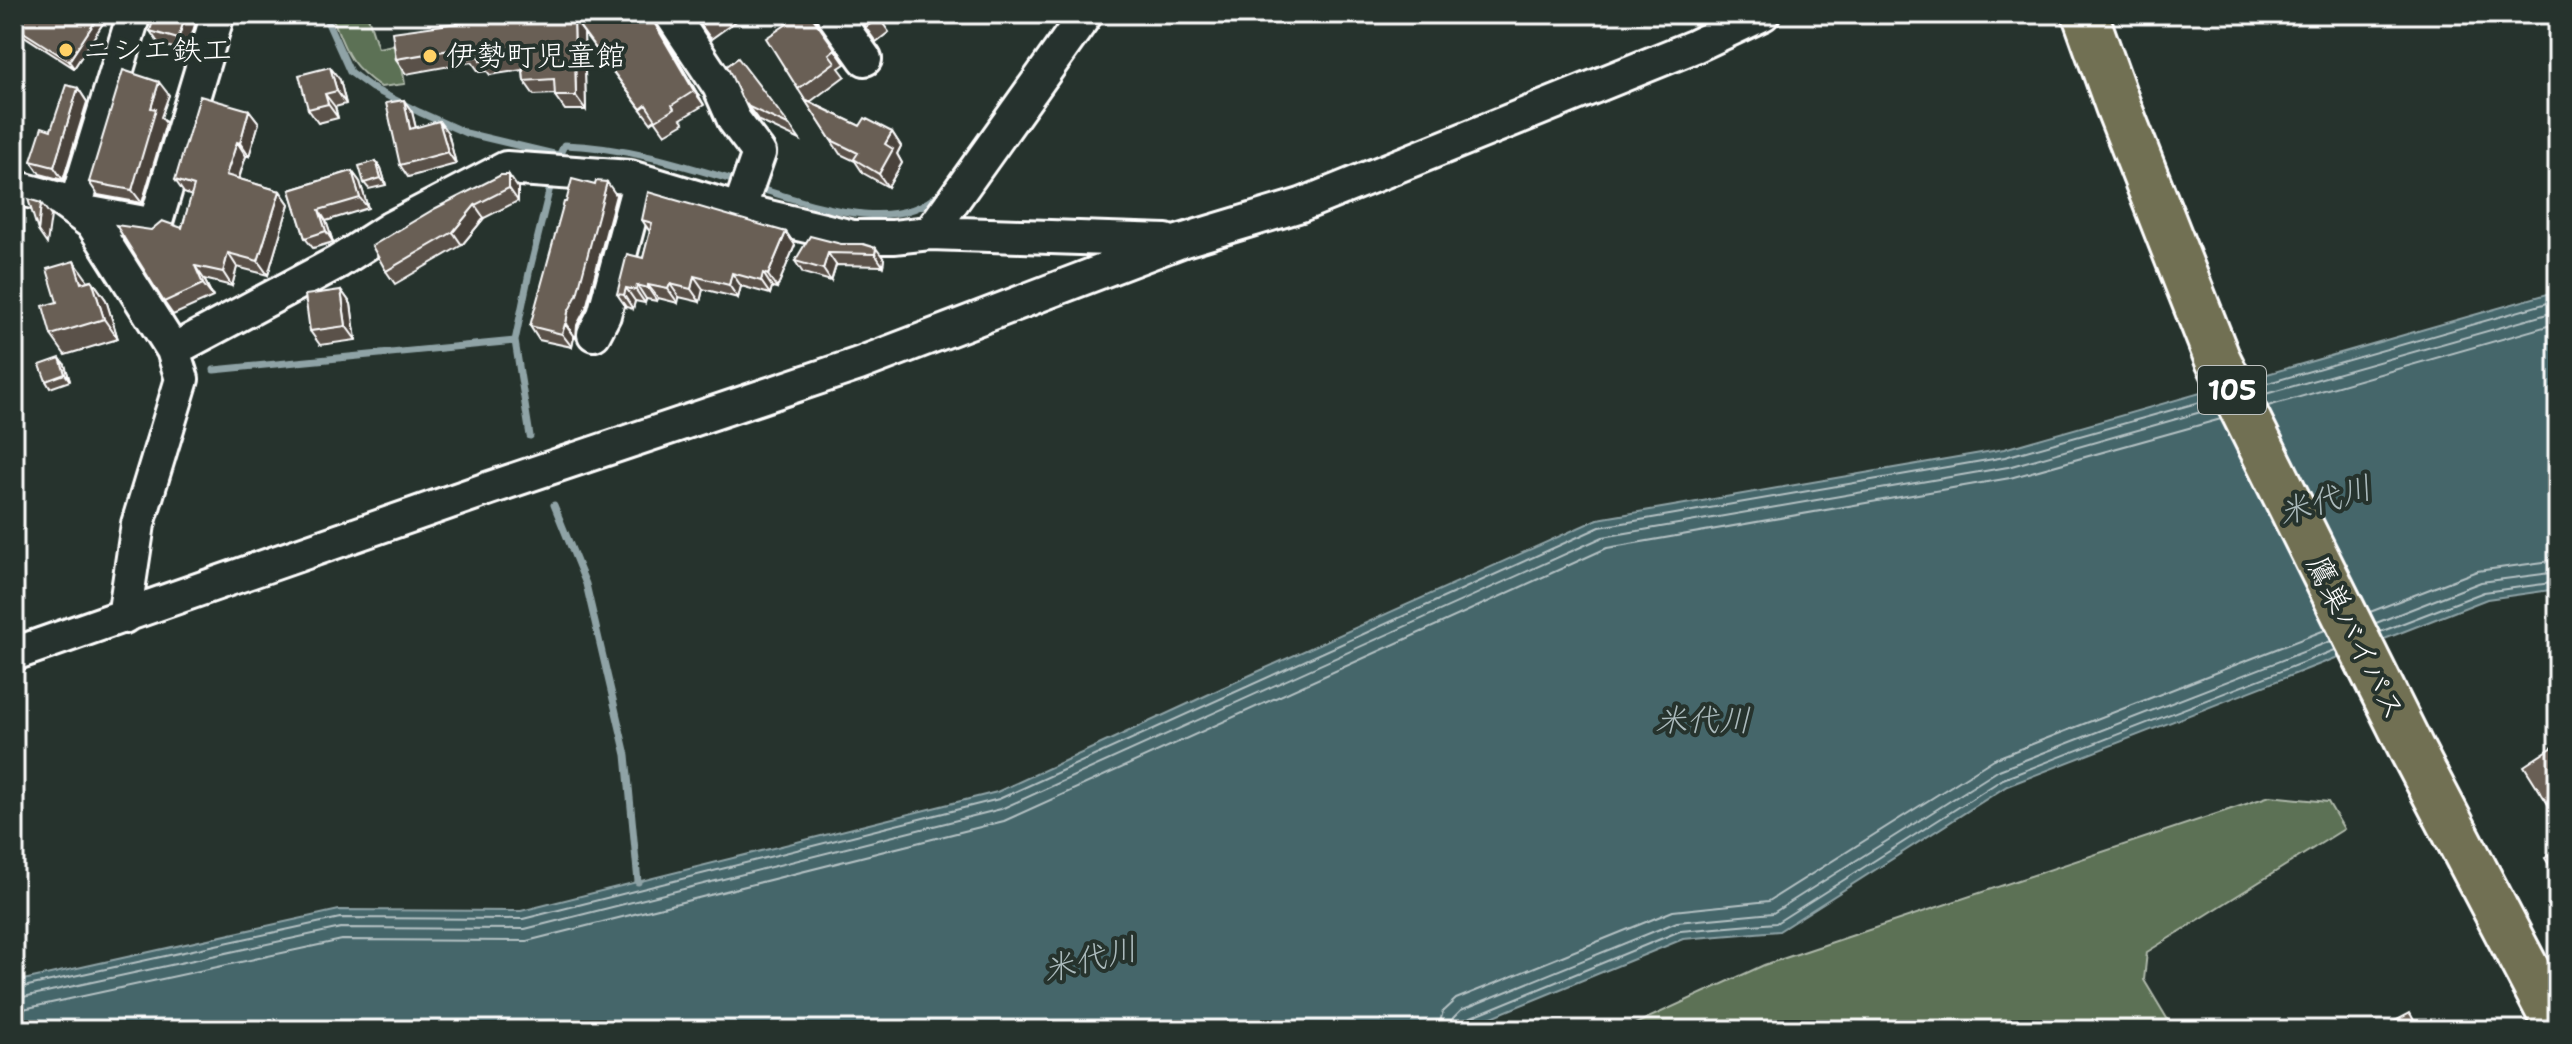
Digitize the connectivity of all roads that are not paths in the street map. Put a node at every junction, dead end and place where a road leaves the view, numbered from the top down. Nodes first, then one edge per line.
1 (134, 14) edge
2 (218, 14) edge
3 (671, 14) edge
4 (833, 14) edge
5 (1086, 14) edge
6 (1763, 14) edge
7 (2085, 14) edge
8 (865, 59) dead end
9 (640, 180) junction
10 (14, 187) edge
11 (747, 190) junction
12 (74, 210) junction
13 (930, 233) junction
14 (1181, 241) junction
15 (594, 334) dead end
16 (173, 350) junction
17 (124, 617) junction
18 (14, 654) edge
19 (2558, 1029) edge

1 - 12 street
2 - 12 street
3 - 11 street
4 - 8 street
5 - 13 street
6 - 14 street
7 - 19 highway, 鷹巣バイパス / 105
9 - 11 street
9 - 15 street
9 - 16 street
10 - 12 street
11 - 13 street
12 - 16 street
13 - 14 street
14 - 17 street
16 - 17 street
17 - 18 street

